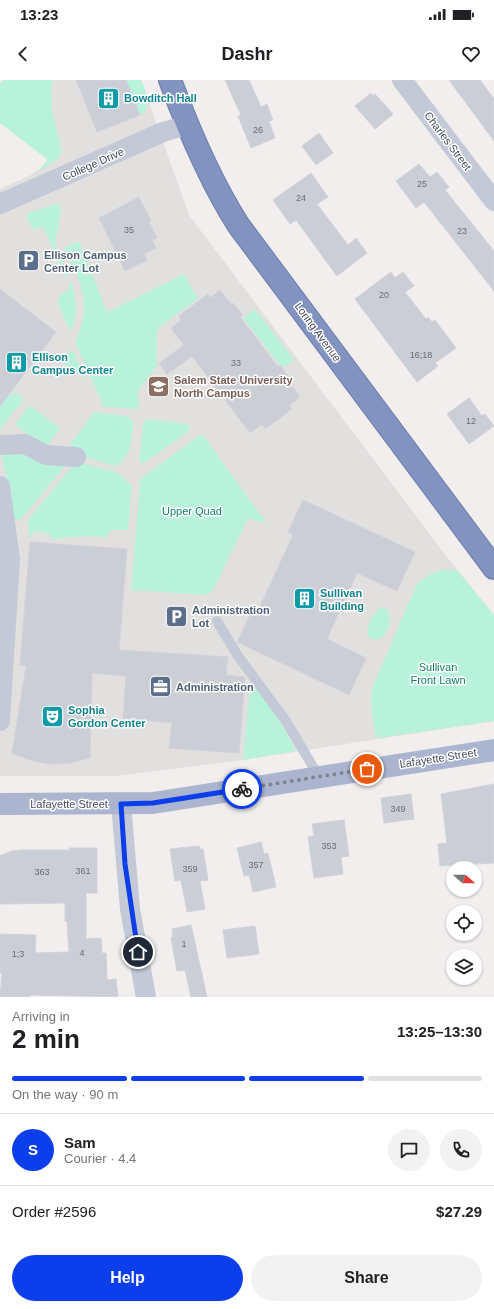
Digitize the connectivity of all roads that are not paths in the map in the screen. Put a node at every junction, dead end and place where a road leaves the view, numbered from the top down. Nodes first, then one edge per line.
1 (170, 80) edge
2 (402, 80) edge
3 (187, 125) junction
4 (494, 201) edge
5 (0, 204) edge
6 (0, 445) edge
7 (76, 457) dead end
8 (0, 486) edge
9 (494, 568) edge
10 (217, 621) dead end
11 (0, 721) edge
12 (494, 750) edge
13 (319, 776) junction
14 (0, 804) edge
15 (121, 804) junction
16 (146, 997) edge

1 - 3 highway, Loring Avenue
2 - 4 street, Charles Street
3 - 5 street, College Drive
3 - 9 highway, Loring Avenue
6 - 7 street
8 - 11 street
10 - 13 lane
12 - 13 main road, Lafayette Street
13 - 15 main road, Lafayette Street
14 - 15 main road, Lafayette Street
15 - 16 street

